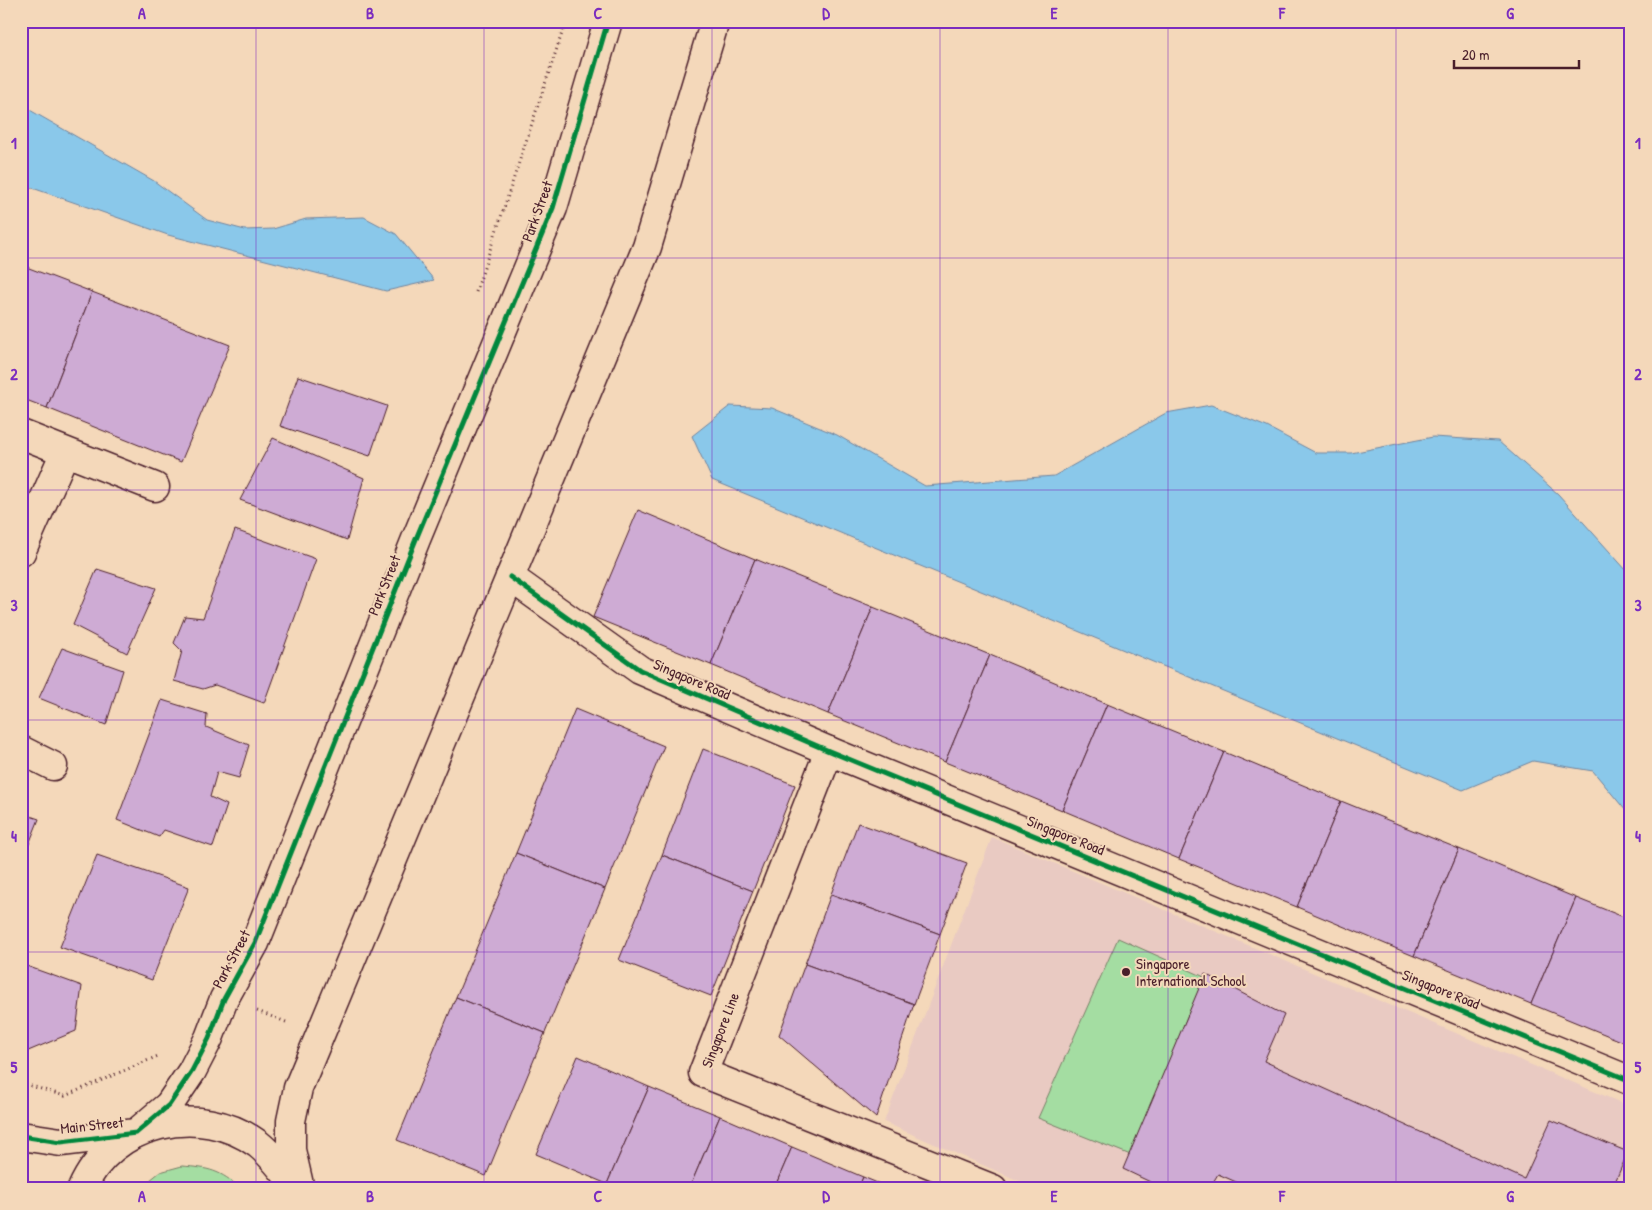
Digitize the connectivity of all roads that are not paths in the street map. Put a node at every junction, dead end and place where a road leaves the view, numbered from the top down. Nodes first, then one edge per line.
1 (608, 21) edge
2 (715, 21) edge
3 (21, 434) edge
4 (66, 452) junction
5 (155, 487) dead end
6 (21, 552) edge
7 (510, 577) junction
8 (21, 750) edge
9 (829, 751) junction
10 (53, 766) dead end
11 (1631, 1081) edge
12 (136, 1133) junction
13 (21, 1136) edge
14 (82, 1189) edge
15 (298, 1189) edge
16 (993, 1189) edge

1 - 12 street, Park Street
2 - 7 street
3 - 4 street
4 - 5 street
4 - 6 street
7 - 9 street, Singapore Road
7 - 15 street
8 - 10 street
9 - 11 street, Singapore Road
9 - 16 street, Singapore Line
12 - 13 street, Main Street
12 - 14 street
12 - 15 street

